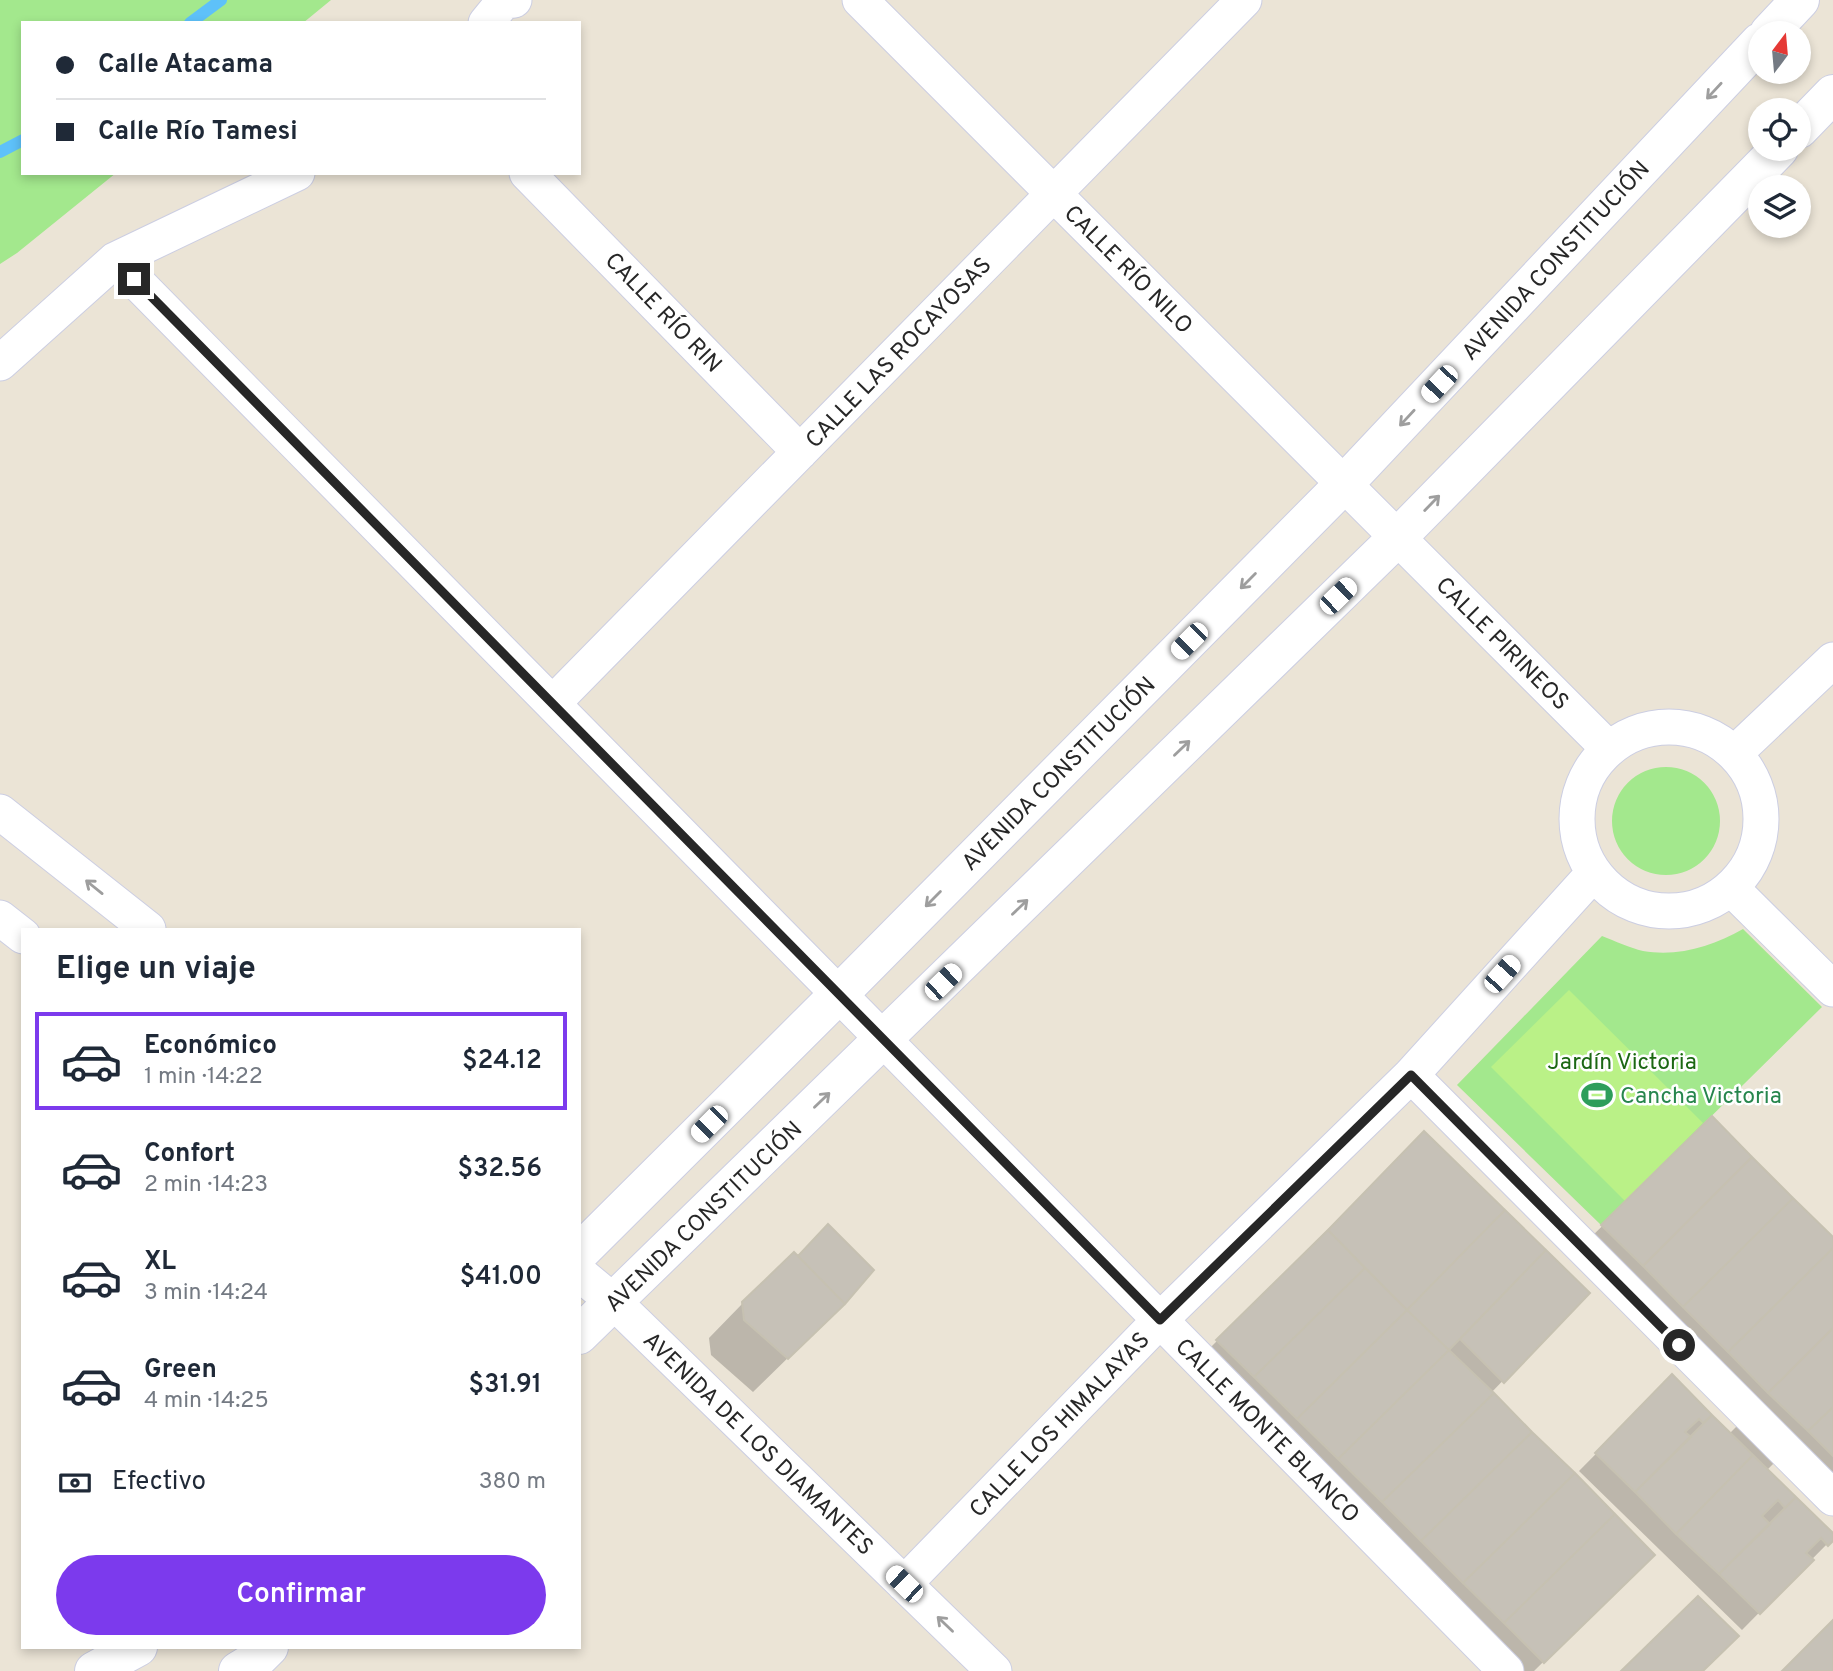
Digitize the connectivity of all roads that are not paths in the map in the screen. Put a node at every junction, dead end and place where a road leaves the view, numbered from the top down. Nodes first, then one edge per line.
1 (514, 0) edge
2 (860, 0) edge
3 (1244, 0) edge
4 (1800, 0) edge
5 (488, 21) edge
6 (1780, 21) edge
7 (1748, 55) edge
8 (1833, 94) edge
9 (1811, 117) edge
10 (1767, 161) edge
11 (293, 175) edge
12 (529, 175) edge
13 (1054, 194) junction
14 (115, 260) junction
15 (0, 363) edge
16 (800, 452) junction
17 (1344, 484) junction
18 (1398, 537) junction
19 (1833, 660) edge
20 (553, 703) junction
21 (1609, 749) junction
22 (1735, 754) junction
23 (0, 811) edge
24 (1593, 874) junction
25 (1732, 889) junction
26 (0, 918) edge
27 (147, 928) edge
28 (21, 934) edge
29 (1833, 989) edge
30 (839, 994) junction
31 (884, 1040) junction
32 (1411, 1075) junction
33 (581, 1251) edge
34 (581, 1275) edge
35 (615, 1303) junction
36 (1160, 1320) junction
37 (581, 1333) edge
38 (1833, 1498) edge
39 (904, 1584) junction
40 (134, 1649) edge
41 (267, 1649) edge
42 (94, 1671) edge
43 (238, 1671) edge
44 (994, 1671) edge
45 (1506, 1671) edge

1 - 5 street
2 - 13 street, CALLE RÍO NILO
3 - 13 street, CALLE LAS ROCAYOSAS
4 - 6 street
7 -> 17 street, AVENIDA CONSTITUCIÓN
8 - 9 street
18 -> 10 street, AVENIDA CONSTITUCIÓN
11 - 14 street
12 - 16 street, CALLE RÍO RIN
13 - 16 street, CALLE LAS ROCAYOSAS
13 - 17 street, CALLE RÍO NILO
14 - 15 street
14 - 20 street, CALLE MONTE BLANCO
16 - 20 street, CALLE LAS ROCAYOSAS
17 - 18 street, CALLE RÍO NILO
17 -> 30 street, AVENIDA CONSTITUCIÓN
18 - 21 street, CALLE PIRINEOS
31 -> 18 street, AVENIDA CONSTITUCIÓN
19 - 22 street
20 - 30 street, CALLE MONTE BLANCO
21 - 22 street
21 - 24 street
22 - 25 street
27 -> 23 street
24 - 25 street
24 - 32 street, CALLE LOS HIMALAYAS
25 - 29 street
26 - 28 street
30 - 31 street, CALLE MONTE BLANCO
30 - 33 street, AVENIDA CONSTITUCIÓN
35 -> 31 street, AVENIDA CONSTITUCIÓN
31 - 36 street, CALLE MONTE BLANCO
32 - 36 street, CALLE LOS HIMALAYAS
32 - 38 street
34 - 35 street
35 - 37 street, AVENIDA CONSTITUCIÓN
35 - 39 street, AVENIDA DE LOS DIAMANTES
36 - 39 street, CALLE LOS HIMALAYAS
36 - 45 street, CALLE MONTE BLANCO
44 -> 39 street, AVENIDA DE LOS DIAMANTES
40 - 42 street
41 - 43 street

